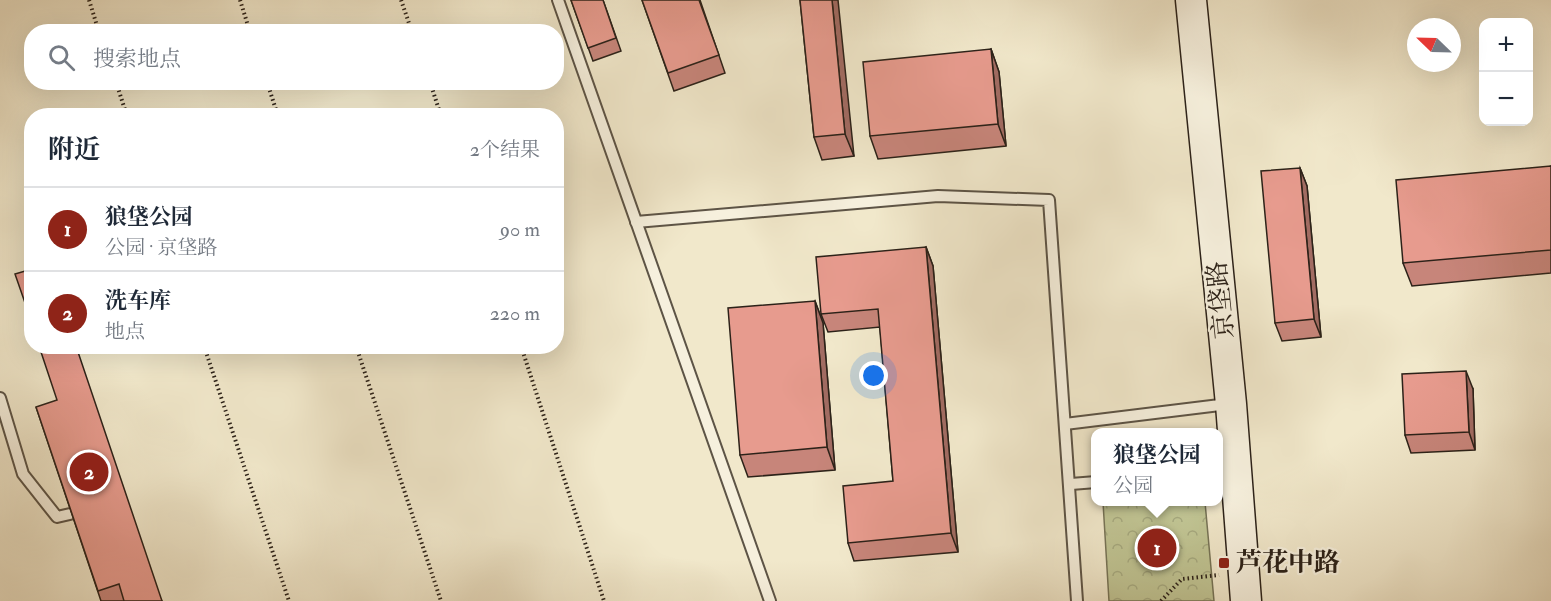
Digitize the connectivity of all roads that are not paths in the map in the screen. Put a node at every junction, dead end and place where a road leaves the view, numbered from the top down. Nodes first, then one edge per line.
1 (558, 0) edge
2 (1191, 0) edge
3 (636, 222) junction
4 (0, 398) edge
5 (1231, 404) junction
6 (1065, 424) junction
7 (1091, 482) edge
8 (1071, 484) junction
9 (70, 513) edge
10 (1245, 587) edge
11 (770, 601) edge
12 (1077, 601) edge

1 - 3 lane
2 - 5 street, 京垡路
3 - 6 lane
3 - 11 lane
4 - 9 lane
5 - 6 lane
5 - 10 street, 京垡路
6 - 8 lane
7 - 8 lane
8 - 12 lane

